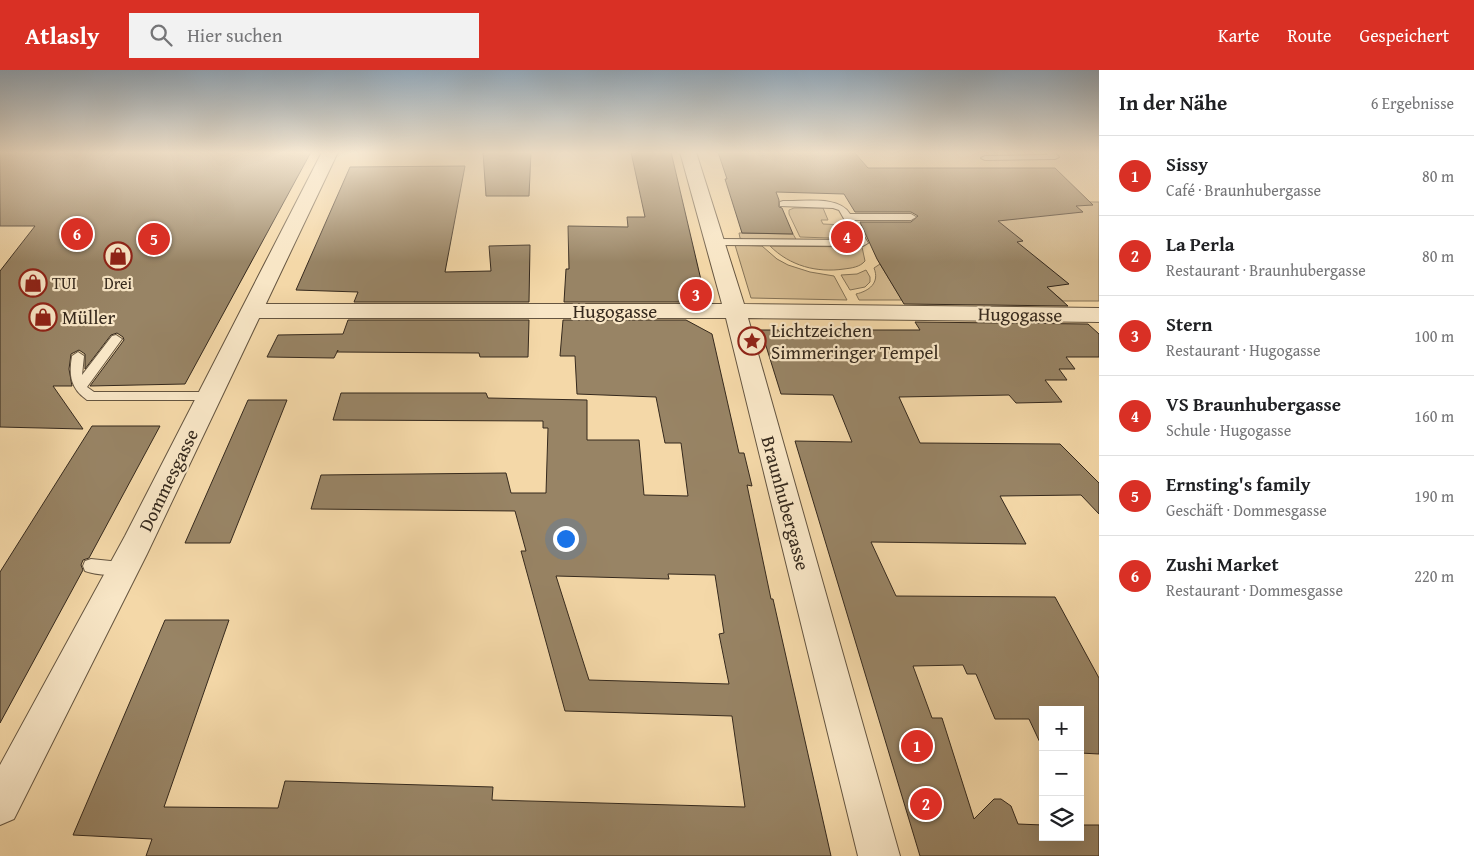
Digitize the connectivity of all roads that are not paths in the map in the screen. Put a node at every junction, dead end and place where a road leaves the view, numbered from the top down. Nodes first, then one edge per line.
1 (312, 189) edge
2 (699, 189) edge
3 (783, 204) dead end
4 (847, 217) junction
5 (910, 217) dead end
6 (715, 242) junction
7 (252, 311) junction
8 (735, 311) junction
9 (1099, 315) edge
10 (116, 339) dead end
11 (78, 356) dead end
12 (81, 386) junction
13 (209, 397) junction
14 (91, 566) dead end
15 (124, 568) junction
16 (0, 805) edge
17 (879, 856) edge

1 - 7 street, Dommesgasse
2 - 6 street, Braunhubergasse
3 - 4 lane
4 - 5 lane
4 - 6 lane
6 - 8 street, Braunhubergasse
7 - 8 street, Hugogasse
7 - 13 street, Dommesgasse
8 - 9 street, Hugogasse
8 - 17 street, Braunhubergasse
10 - 12 lane
11 - 12 lane
12 - 13 lane
13 - 15 street, Dommesgasse
14 - 15 lane
15 - 16 street, Dommesgasse

